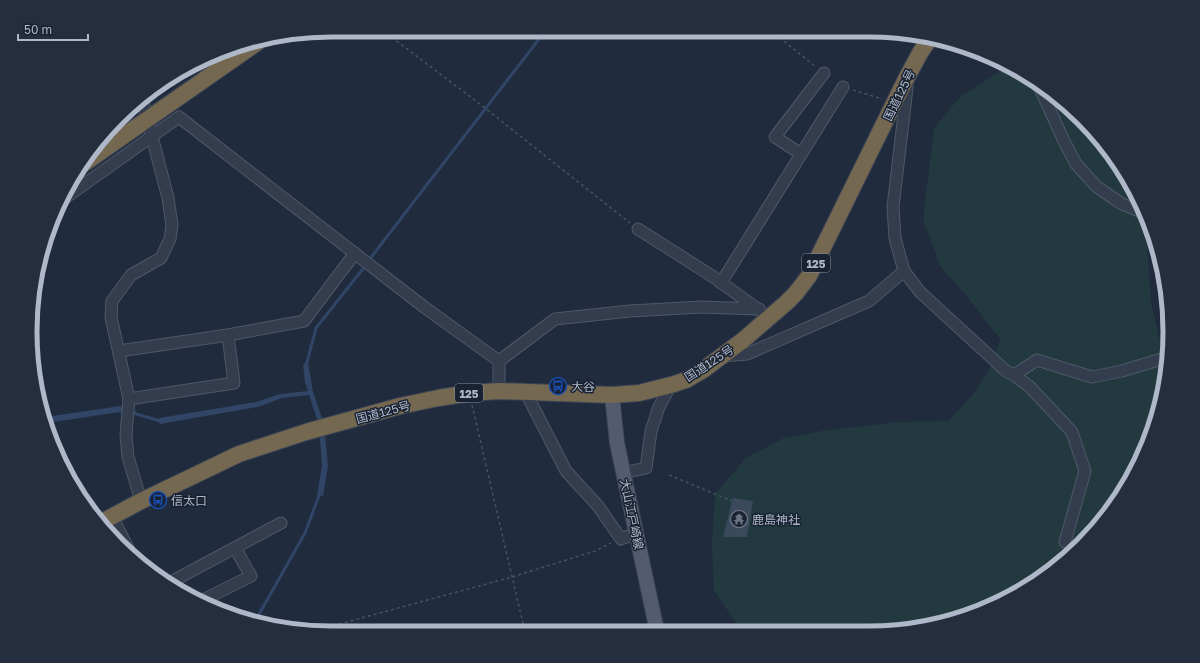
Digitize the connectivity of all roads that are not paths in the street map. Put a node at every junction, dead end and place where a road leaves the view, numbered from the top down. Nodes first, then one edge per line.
1 (927, 43) edge
2 (247, 50) edge
3 (824, 73) dead end
4 (906, 79) junction
5 (843, 87) dead end
6 (1043, 94) edge
7 (144, 105) edge
8 (148, 120) junction
9 (152, 137) junction
10 (801, 154) junction
11 (95, 156) edge
12 (70, 195) edge
13 (1137, 210) edge
14 (638, 229) road end
15 (357, 255) junction
16 (904, 271) junction
17 (722, 283) junction
18 (764, 313) junction
19 (228, 335) junction
20 (119, 351) junction
21 (723, 356) junction
22 (1161, 359) edge
23 (499, 361) junction
24 (1014, 375) junction
25 (671, 385) junction
26 (499, 391) junction
27 (525, 391) junction
28 (612, 395) junction
29 (129, 399) junction
30 (623, 473) junction
31 (141, 501) junction
32 (106, 520) edge
33 (281, 523) dead end
34 (113, 530) edge
35 (636, 533) junction
36 (1065, 542) dead end
37 (235, 548) junction
38 (174, 580) edge
39 (206, 598) edge
40 (656, 626) edge

1 - 4 highway, 国道125号 / 125
2 - 8 highway
3 - 10 street
4 - 16 street
4 - 18 highway, 国道125号 / 125
5 - 10 street
6 - 13 street
7 - 8 street
8 - 9 street
8 - 11 highway
9 - 12 street
9 - 15 street
9 - 20 street
10 - 17 street
14 - 17 street
15 - 19 street
15 - 23 street
16 - 21 street
16 - 24 street
17 - 18 street
18 - 21 highway, 国道125号 / 125
18 - 23 street
19 - 20 street
19 - 29 street
20 - 29 street
21 - 25 highway, 国道125号 / 125
22 - 24 street
23 - 26 street
24 - 36 street
25 - 28 highway, 国道125号 / 125
25 - 30 street
26 - 27 highway, 国道125号 / 125
26 - 31 highway, 国道125号 / 125
27 - 28 highway, 国道125号 / 125
27 - 35 street
28 - 30 main road, 大山江戸崎線
29 - 31 street
30 - 35 main road, 大山江戸崎線
31 - 32 highway, 国道125号 / 125
32 - 34 street
33 - 37 street
35 - 40 main road, 大山江戸崎線
37 - 38 street
37 - 39 street

